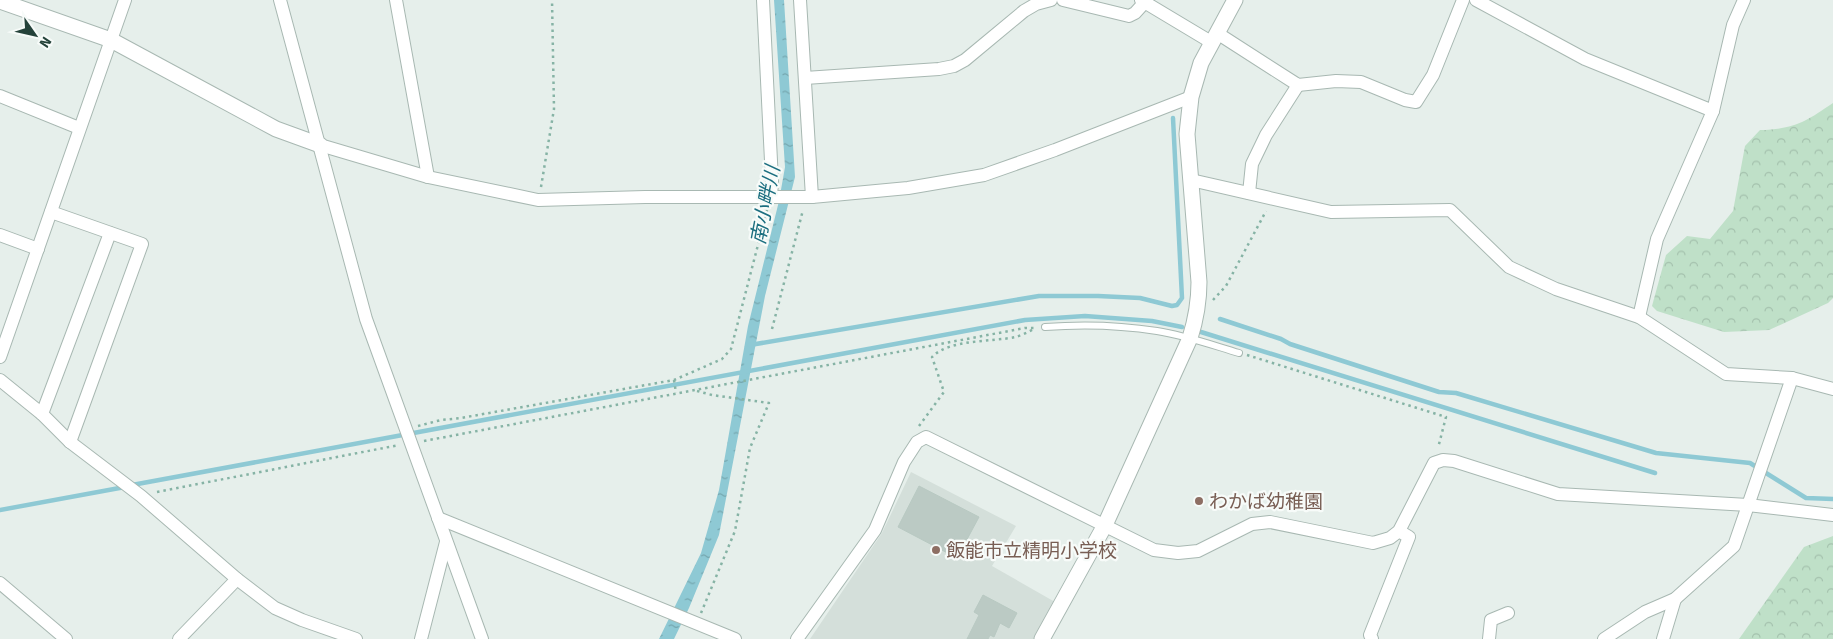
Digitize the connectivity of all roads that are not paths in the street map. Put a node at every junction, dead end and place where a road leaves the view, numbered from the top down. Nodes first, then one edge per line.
1 (125, 0) edge
2 (280, 0) edge
3 (396, 0) edge
4 (763, 0) edge
5 (800, 0) edge
6 (1051, 0) edge
7 (1063, 0) edge
8 (1234, 0) edge
9 (1463, 0) edge
10 (1476, 0) edge
11 (1744, 0) edge
12 (0, 1) edge
13 (1143, 1) edge
14 (1214, 37) junction
15 (111, 40) junction
16 (805, 78) junction
17 (1298, 85) junction
18 (0, 96) edge
19 (1190, 97) junction
20 (1713, 110) junction
21 (80, 128) junction
22 (320, 145) junction
23 (428, 177) junction
24 (1191, 180) junction
25 (1249, 193) junction
26 (773, 197) junction
27 (806, 197) junction
28 (51, 212) junction
29 (110, 233) junction
30 (0, 235) edge
31 (38, 249) junction
32 (1639, 317) junction
33 (1045, 327) dead end
34 (1190, 338) junction
35 (1238, 353) road end
36 (0, 357) edge
37 (1792, 378) junction
38 (0, 380) edge
39 (1833, 389) edge
40 (42, 414) junction
41 (70, 442) junction
42 (1748, 505) junction
43 (1833, 515) edge
44 (438, 518) junction
45 (1105, 525) junction
46 (1399, 531) junction
47 (446, 542) junction
48 (237, 578) junction
49 (0, 583) edge
50 (1675, 599) junction
51 (1508, 613) dead end
52 (66, 639) edge
53 (179, 639) edge
54 (356, 639) edge
55 (420, 639) edge
56 (482, 639) edge
57 (735, 639) edge
58 (797, 639) edge
59 (1042, 639) edge
60 (1372, 639) edge
61 (1489, 639) edge
62 (1604, 639) edge
63 (1663, 639) edge

1 - 15 street
2 - 22 street
3 - 23 street
4 - 26 street
5 - 16 street
6 - 16 street
7 - 13 street
8 - 14 street
9 - 17 street
10 - 20 street
11 - 20 street
12 - 15 street
13 - 14 street
14 - 17 street
14 - 19 street
15 - 21 street
15 - 22 street
16 - 27 street
17 - 25 street
18 - 21 street
19 - 24 street
19 - 27 street
20 - 32 street
21 - 28 street
22 - 23 street
22 - 44 street
23 - 26 street
24 - 25 street
24 - 34 street
25 - 32 street
26 - 27 street
28 - 29 street
28 - 31 street
29 - 40 street
29 - 41 street
30 - 31 street
31 - 36 street
32 - 37 street
33 - 34 lane
34 - 35 lane
34 - 45 street
37 - 39 street
37 - 42 street
38 - 40 street
40 - 41 street
41 - 48 street
42 - 43 street
42 - 46 street
42 - 50 street
44 - 47 street
44 - 57 street
45 - 46 street
45 - 58 street
45 - 59 street
46 - 60 street
47 - 55 street
47 - 56 street
48 - 53 street
48 - 54 street
49 - 52 street
50 - 62 street
50 - 63 street
51 - 61 street

